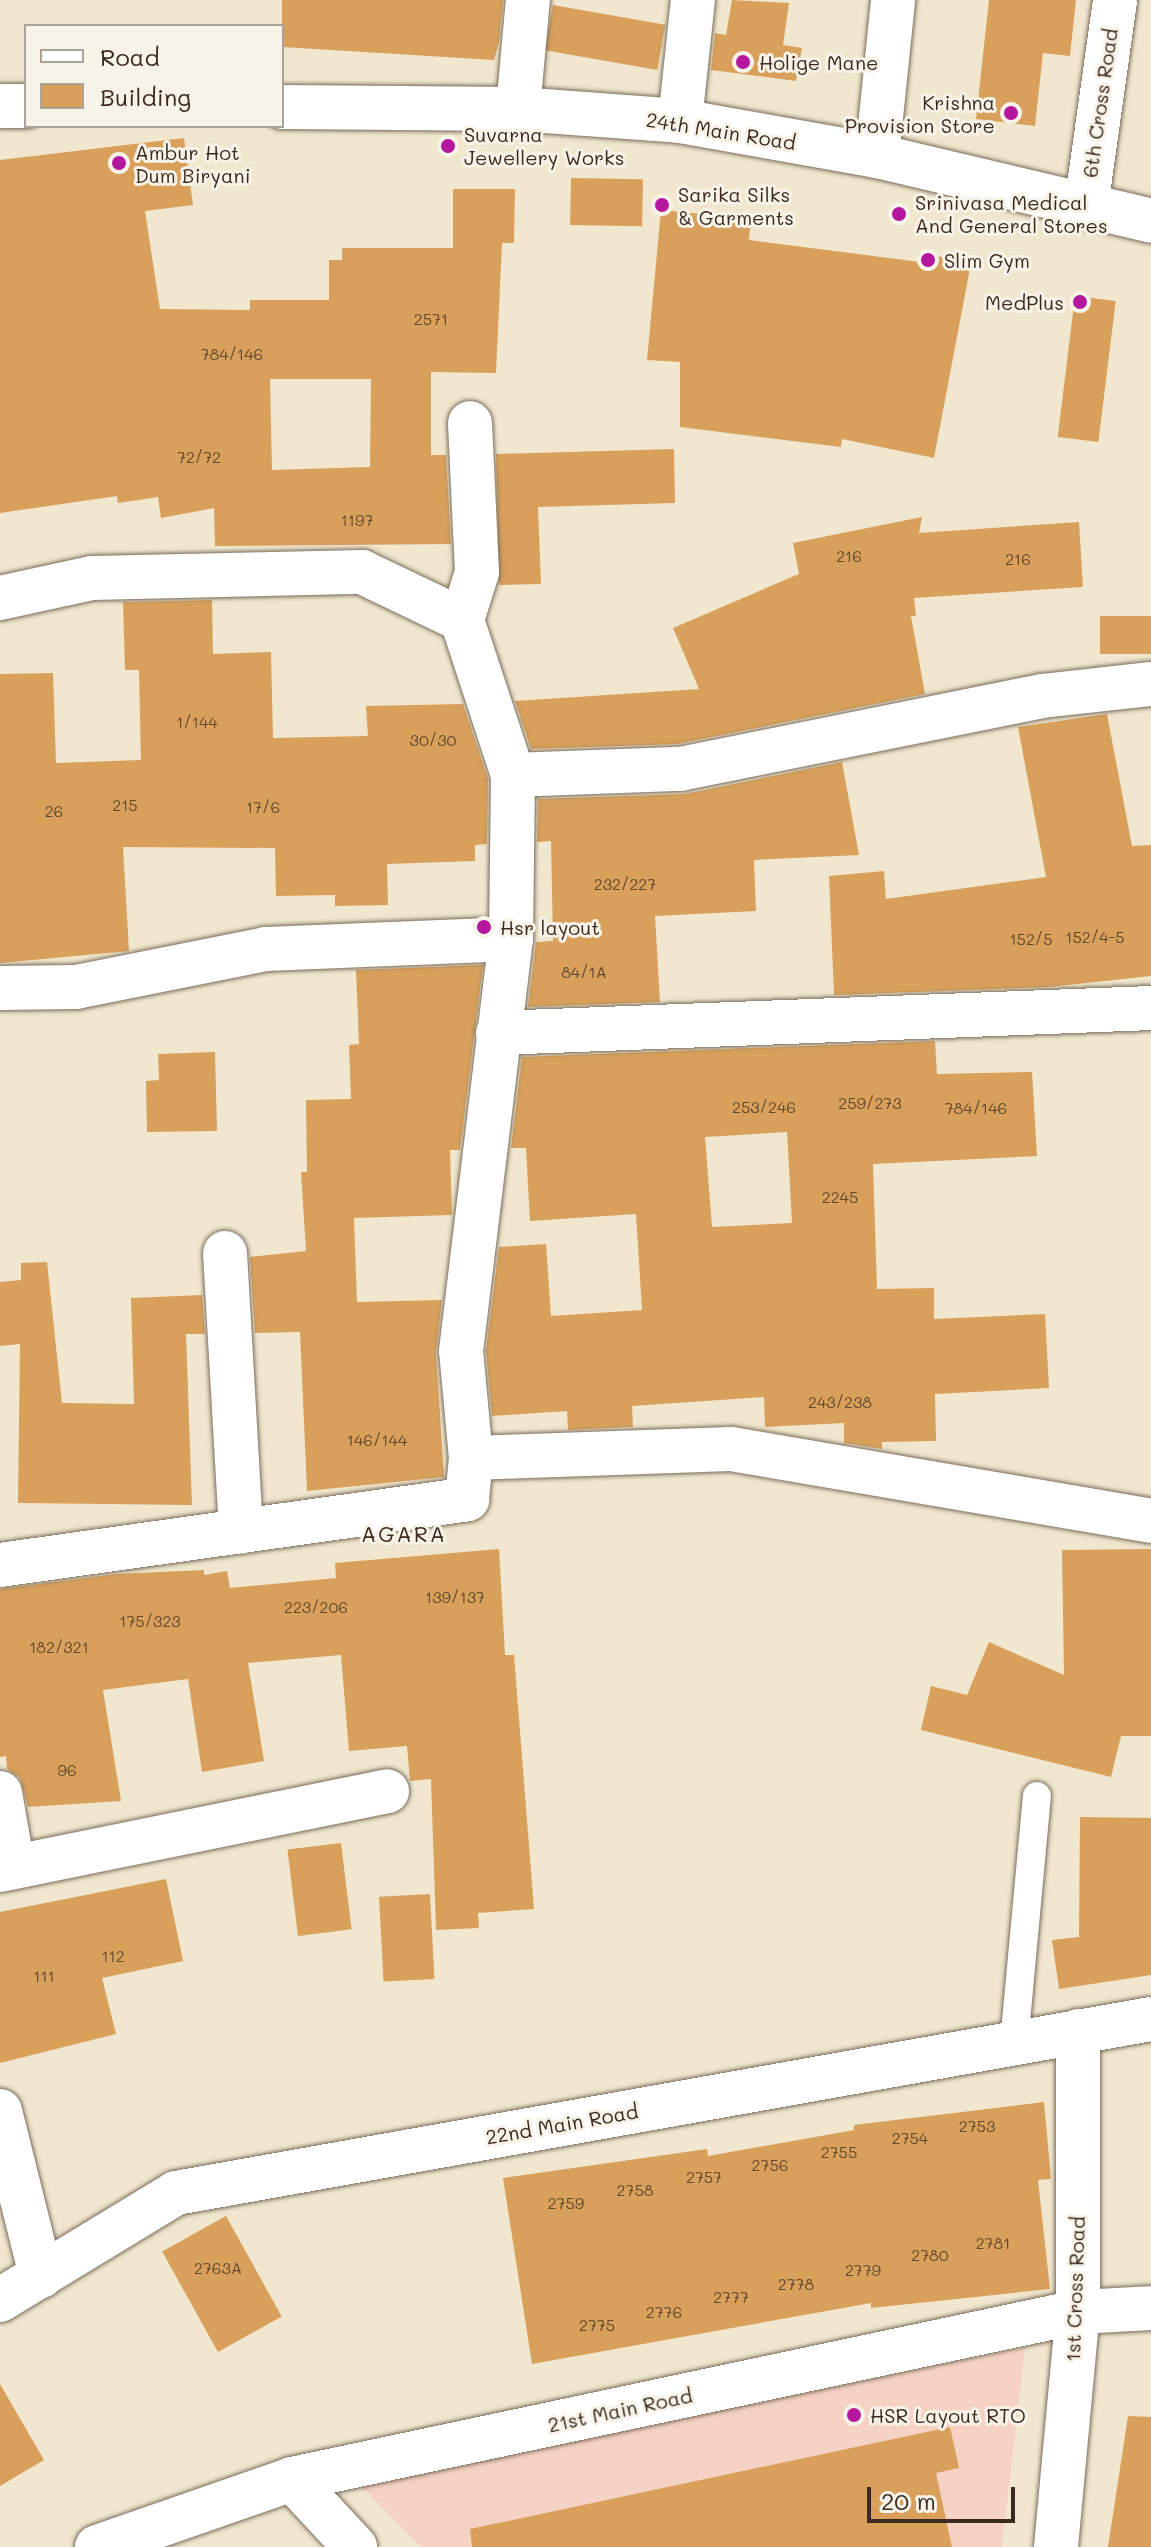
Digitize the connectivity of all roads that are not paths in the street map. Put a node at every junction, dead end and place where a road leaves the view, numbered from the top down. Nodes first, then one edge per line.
1 (528, 0) edge
2 (693, 0) edge
3 (893, 0) edge
4 (1115, 0) edge
5 (0, 106) edge
6 (24, 106) edge
7 (284, 107) edge
8 (518, 109) junction
9 (680, 121) junction
10 (877, 156) junction
11 (1086, 207) junction
12 (1151, 221) edge
13 (470, 423) dead end
14 (0, 598) edge
15 (462, 620) junction
16 (1151, 684) edge
17 (513, 775) junction
18 (511, 939) junction
19 (0, 988) edge
20 (1151, 1008) edge
21 (498, 1033) junction
22 (225, 1253) dead end
23 (471, 1458) junction
24 (1151, 1521) edge
25 (241, 1532) junction
26 (0, 1565) edge
27 (387, 1791) dead end
28 (0, 1793) edge
29 (1037, 1796) dead end
30 (6, 1868) edge
31 (1151, 2019) edge
32 (1078, 2031) junction
33 (1014, 2043) junction
34 (0, 2111) edge
35 (41, 2276) junction
36 (0, 2300) edge
37 (1151, 2308) edge
38 (1078, 2312) junction
39 (292, 2479) junction
40 (97, 2547) edge
41 (355, 2547) edge
42 (1056, 2547) edge

1 - 8 street
2 - 9 street
3 - 10 street
4 - 11 street, 6th Cross Road
5 - 6 street
7 - 8 street, 24th Main Road
8 - 9 street, 24th Main Road
9 - 10 street, 24th Main Road
10 - 11 street, 24th Main Road
11 - 12 street, 24th Main Road
13 - 15 street
14 - 15 street
15 - 17 street
16 - 17 street
17 - 18 street
18 - 19 street
18 - 21 street
20 - 21 street
21 - 23 street
22 - 25 street
23 - 24 street
23 - 25 street
25 - 26 street
27 - 30 street
28 - 30 street
29 - 33 lane
31 - 32 street, 22nd Main Road
32 - 33 street, 22nd Main Road
32 - 38 street, 1st Cross Road
33 - 35 street, 22nd Main Road
34 - 35 street
35 - 36 street, 22nd Main Road
37 - 38 street, 21st Main Road
38 - 39 street, 21st Main Road
38 - 42 street, 1st Cross Road
39 - 40 street, 21st Main Road
39 - 41 street

